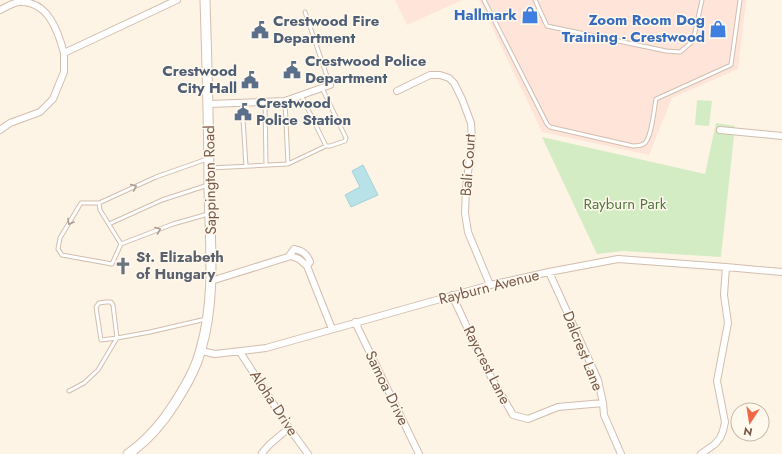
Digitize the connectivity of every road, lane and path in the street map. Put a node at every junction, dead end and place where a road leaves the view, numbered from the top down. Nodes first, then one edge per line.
1 (177, 0) edge
2 (205, 0) edge
3 (484, 0) edge
4 (535, 0) edge
5 (702, 0) edge
6 (740, 0) edge
7 (0, 10) edge
8 (305, 12) dead end
9 (64, 53) junction
10 (330, 85) joint
11 (322, 88) junction
12 (397, 91) dead end
13 (301, 95) junction
14 (285, 101) junction
15 (265, 102) junction
16 (242, 103) junction
17 (209, 104) junction
18 (0, 130) edge
19 (720, 130) dead end
20 (782, 136) edge
21 (326, 146) junction
22 (209, 158) junction
23 (288, 164) junction
24 (266, 165) junction
25 (246, 166) junction
26 (209, 168) junction
27 (210, 185) junction
28 (99, 203) junction
29 (210, 214) junction
30 (109, 224) junction
31 (121, 244) junction
32 (726, 266) junction
33 (549, 272) junction
34 (782, 272) edge
35 (211, 281) junction
36 (490, 285) junction
37 (452, 295) junction
38 (208, 319) junction
39 (355, 322) junction
40 (332, 329) junction
41 (117, 338) junction
42 (201, 351) junction
43 (240, 352) junction
44 (69, 391) dead end
45 (603, 403) junction
46 (290, 428) junction
47 (262, 453) dead end
48 (128, 454) edge
49 (308, 454) edge
50 (419, 454) edge
51 (621, 454) edge
52 (701, 454) edge

1 - 9 street
2 - 17 main road, Sappington Road
3 - 6 lane
4 - 5 lane
7 - 9 street
8 - 10 lane
9 - 18 street
10 - 11 street
11 - 13 street
11 - 21 lane
12 - 36 street, Bali Court
13 - 14 street
13 - 21 lane
14 - 15 street
14 - 23 lane
15 - 16 street
15 - 24 lane
16 - 17 street
16 - 25 lane
17 - 22 main road, Sappington Road
19 - 20 street
21 - 23 lane
22 - 26 main road, Sappington Road
28 -> 22 lane
23 - 24 lane
24 - 25 lane
25 - 26 lane
26 - 27 main road, Sappington Road
27 - 29 main road, Sappington Road
27 - 30 lane
28 - 30 lane
28 -> 31 lane
31 -> 29 lane
29 - 35 main road, Sappington Road
30 - 31 lane
32 - 33 street, Rayburn Avenue
32 - 34 street, Rayburn Avenue
32 - 52 street
33 - 36 street, Rayburn Avenue
33 - 45 street, Dalcrest Lane
35 - 38 main road, Sappington Road
35 - 40 street
36 - 37 street, Rayburn Avenue
37 - 39 street, Rayburn Avenue
37 - 45 street, Raycrest Lane
38 - 41 lane
38 - 42 main road, Sappington Road
39 - 40 street, Rayburn Avenue
39 - 50 street, Samoa Drive
40 - 43 street, Rayburn Avenue
41 - 41 lane
41 - 44 lane
42 - 43 street, Rayburn Avenue
42 - 48 main road, Sappington Road
43 - 46 street, Aloha Drive
45 - 51 street, Dalcrest Lane
46 - 47 street
46 - 49 street, Aloha Drive

